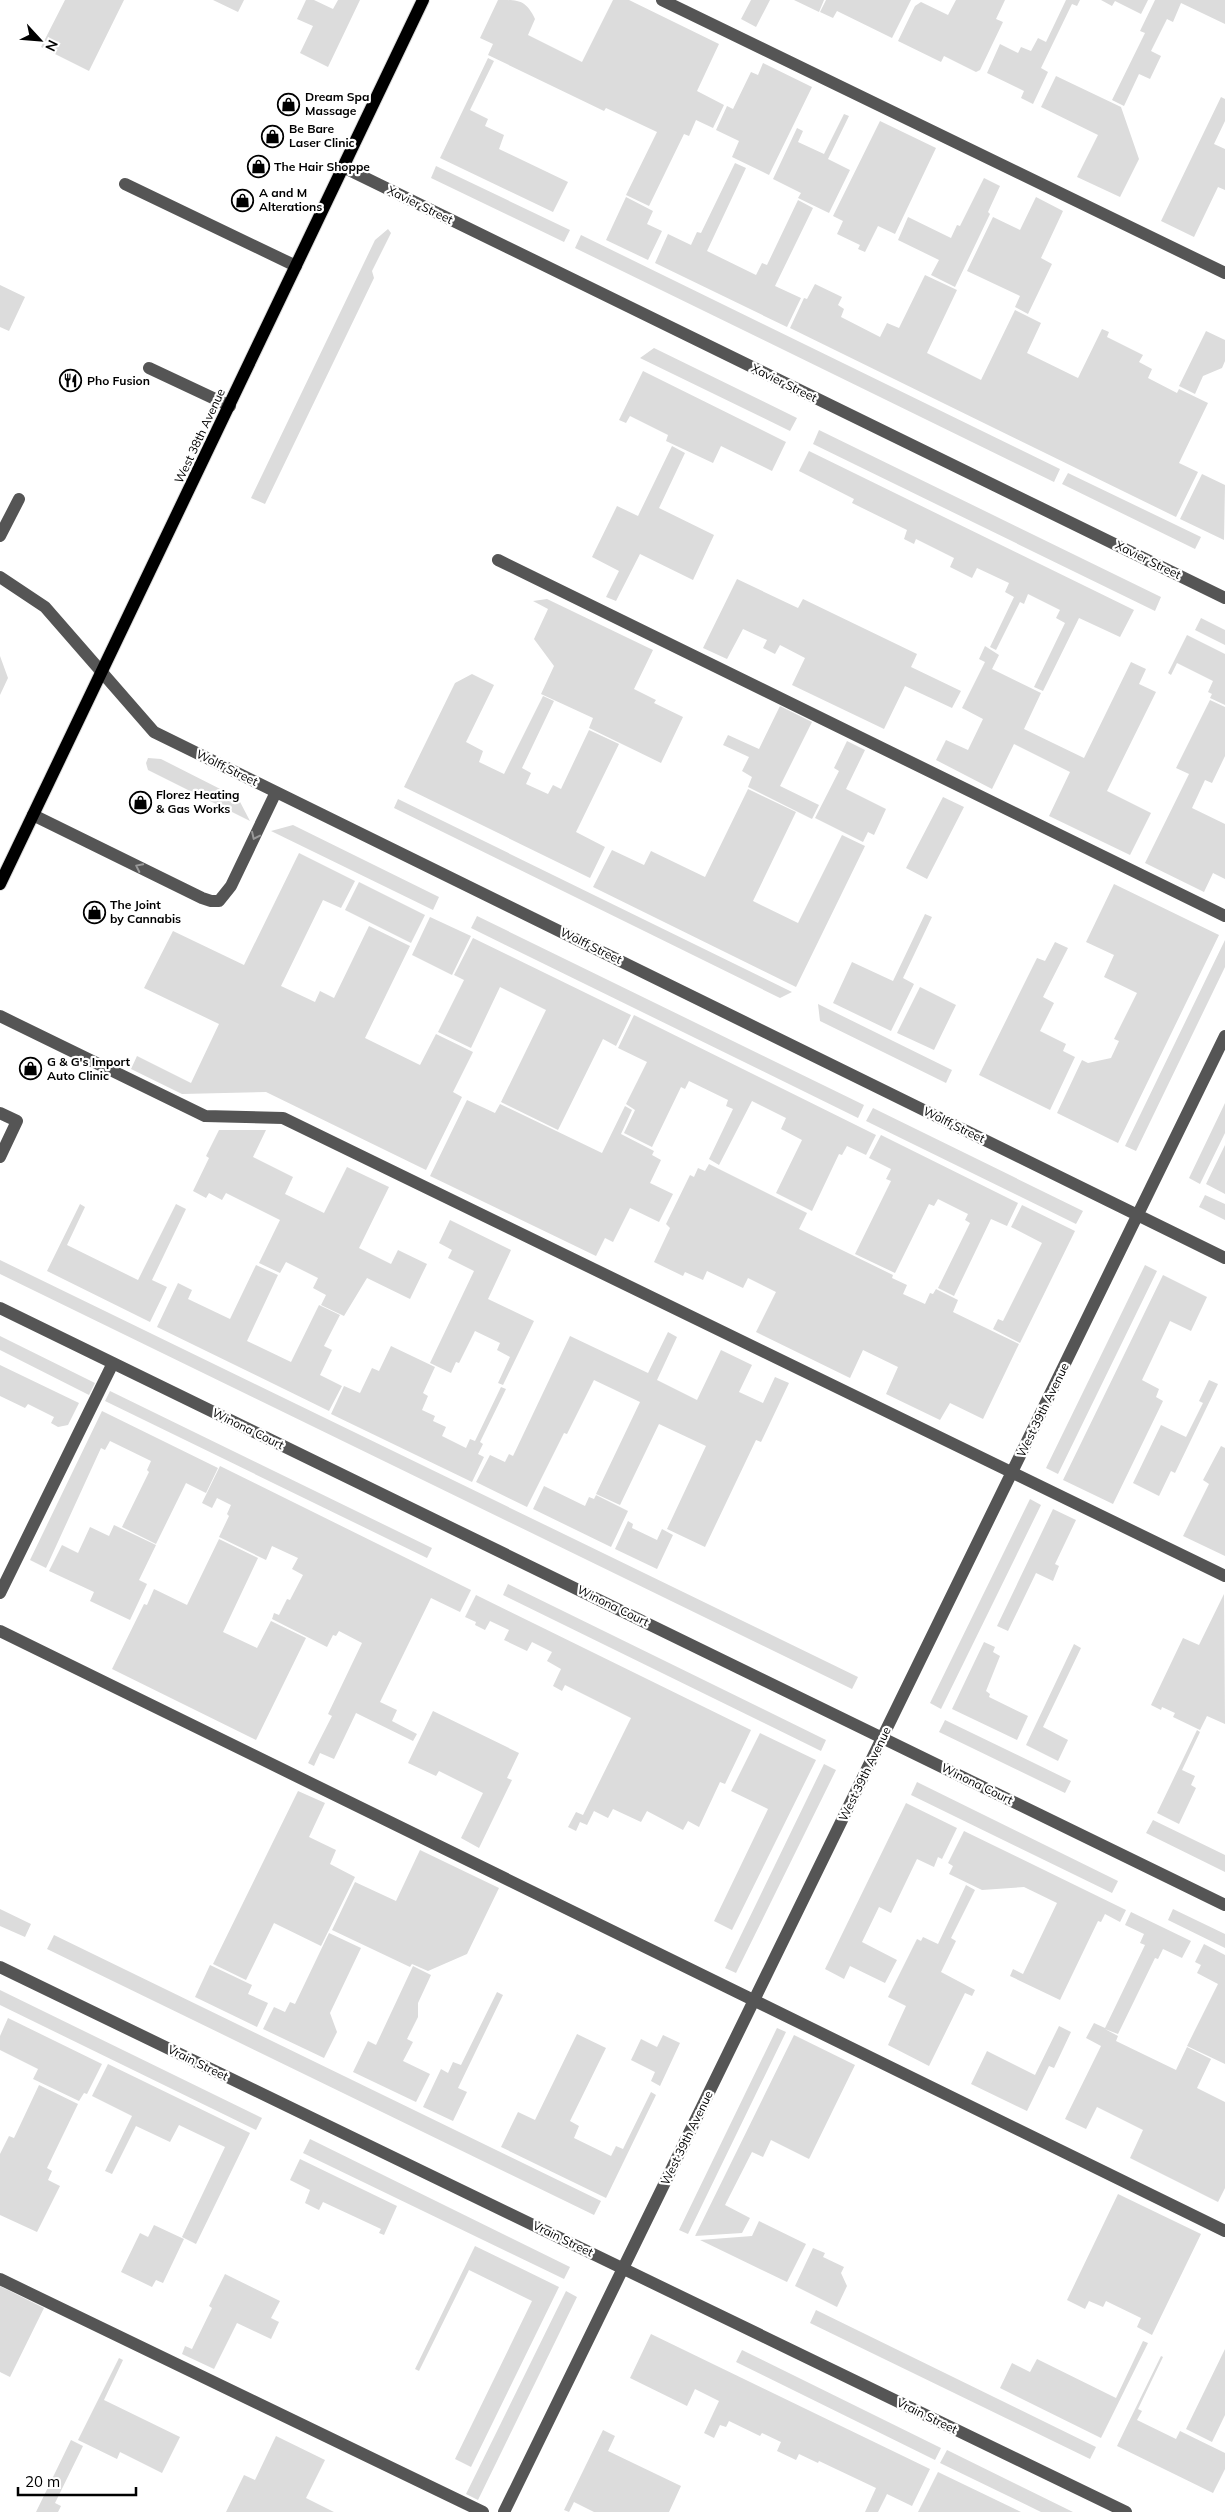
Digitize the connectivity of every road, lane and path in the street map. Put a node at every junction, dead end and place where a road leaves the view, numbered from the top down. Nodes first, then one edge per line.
1 (423, 0) edge
2 (662, 0) edge
3 (343, 168) junction
4 (125, 184) dead end
5 (296, 266) junction
6 (1225, 273) edge
7 (149, 368) dead end
8 (230, 406) junction
9 (19, 498) dead end
10 (0, 536) edge
11 (498, 560) dead end
12 (0, 577) edge
13 (1225, 598) edge
14 (102, 673) junction
15 (276, 792) junction
16 (33, 815) junction
17 (0, 884) edge
18 (1225, 916) edge
19 (0, 1016) edge
20 (1225, 1036) edge
21 (0, 1113) edge
22 (0, 1156) edge
23 (1138, 1215) junction
24 (1225, 1258) edge
25 (0, 1308) edge
26 (113, 1363) junction
27 (1012, 1472) junction
28 (1225, 1576) edge
29 (0, 1593) edge
30 (0, 1631) edge
31 (883, 1738) junction
32 (1225, 1905) edge
33 (0, 1967) edge
34 (754, 2001) junction
35 (1225, 2231) edge
36 (623, 2269) junction
37 (0, 2280) edge
38 (482, 2512) edge
39 (504, 2512) edge
40 (1126, 2512) edge

1 - 3 main road, West 38th Avenue
2 - 6 street
3 - 5 main road, West 38th Avenue
3 - 13 street, Xavier Street
4 - 5 street
5 - 8 main road, West 38th Avenue
7 - 8 street
8 - 14 main road, West 38th Avenue
9 - 10 street
11 - 18 street
12 - 14 street, Wolff Street
14 - 15 street, Wolff Street
14 - 16 main road, West 38th Avenue
15 -> 16 street
15 - 23 street, Wolff Street
16 - 17 main road, West 38th Avenue
19 - 27 street
20 - 23 street, West 39th Avenue
21 - 22 street
23 - 24 street, Wolff Street
23 - 27 street, West 39th Avenue
25 - 26 street, Winona Court
26 - 29 street
26 - 31 street, Winona Court
27 - 28 street
27 - 31 street, West 39th Avenue
30 - 34 street
31 - 32 street, Winona Court
31 - 34 street, West 39th Avenue
33 - 36 street, Vrain Street
34 - 35 street
34 - 36 street, West 39th Avenue
36 - 39 street, West 39th Avenue
36 - 40 street, Vrain Street
37 - 38 street

